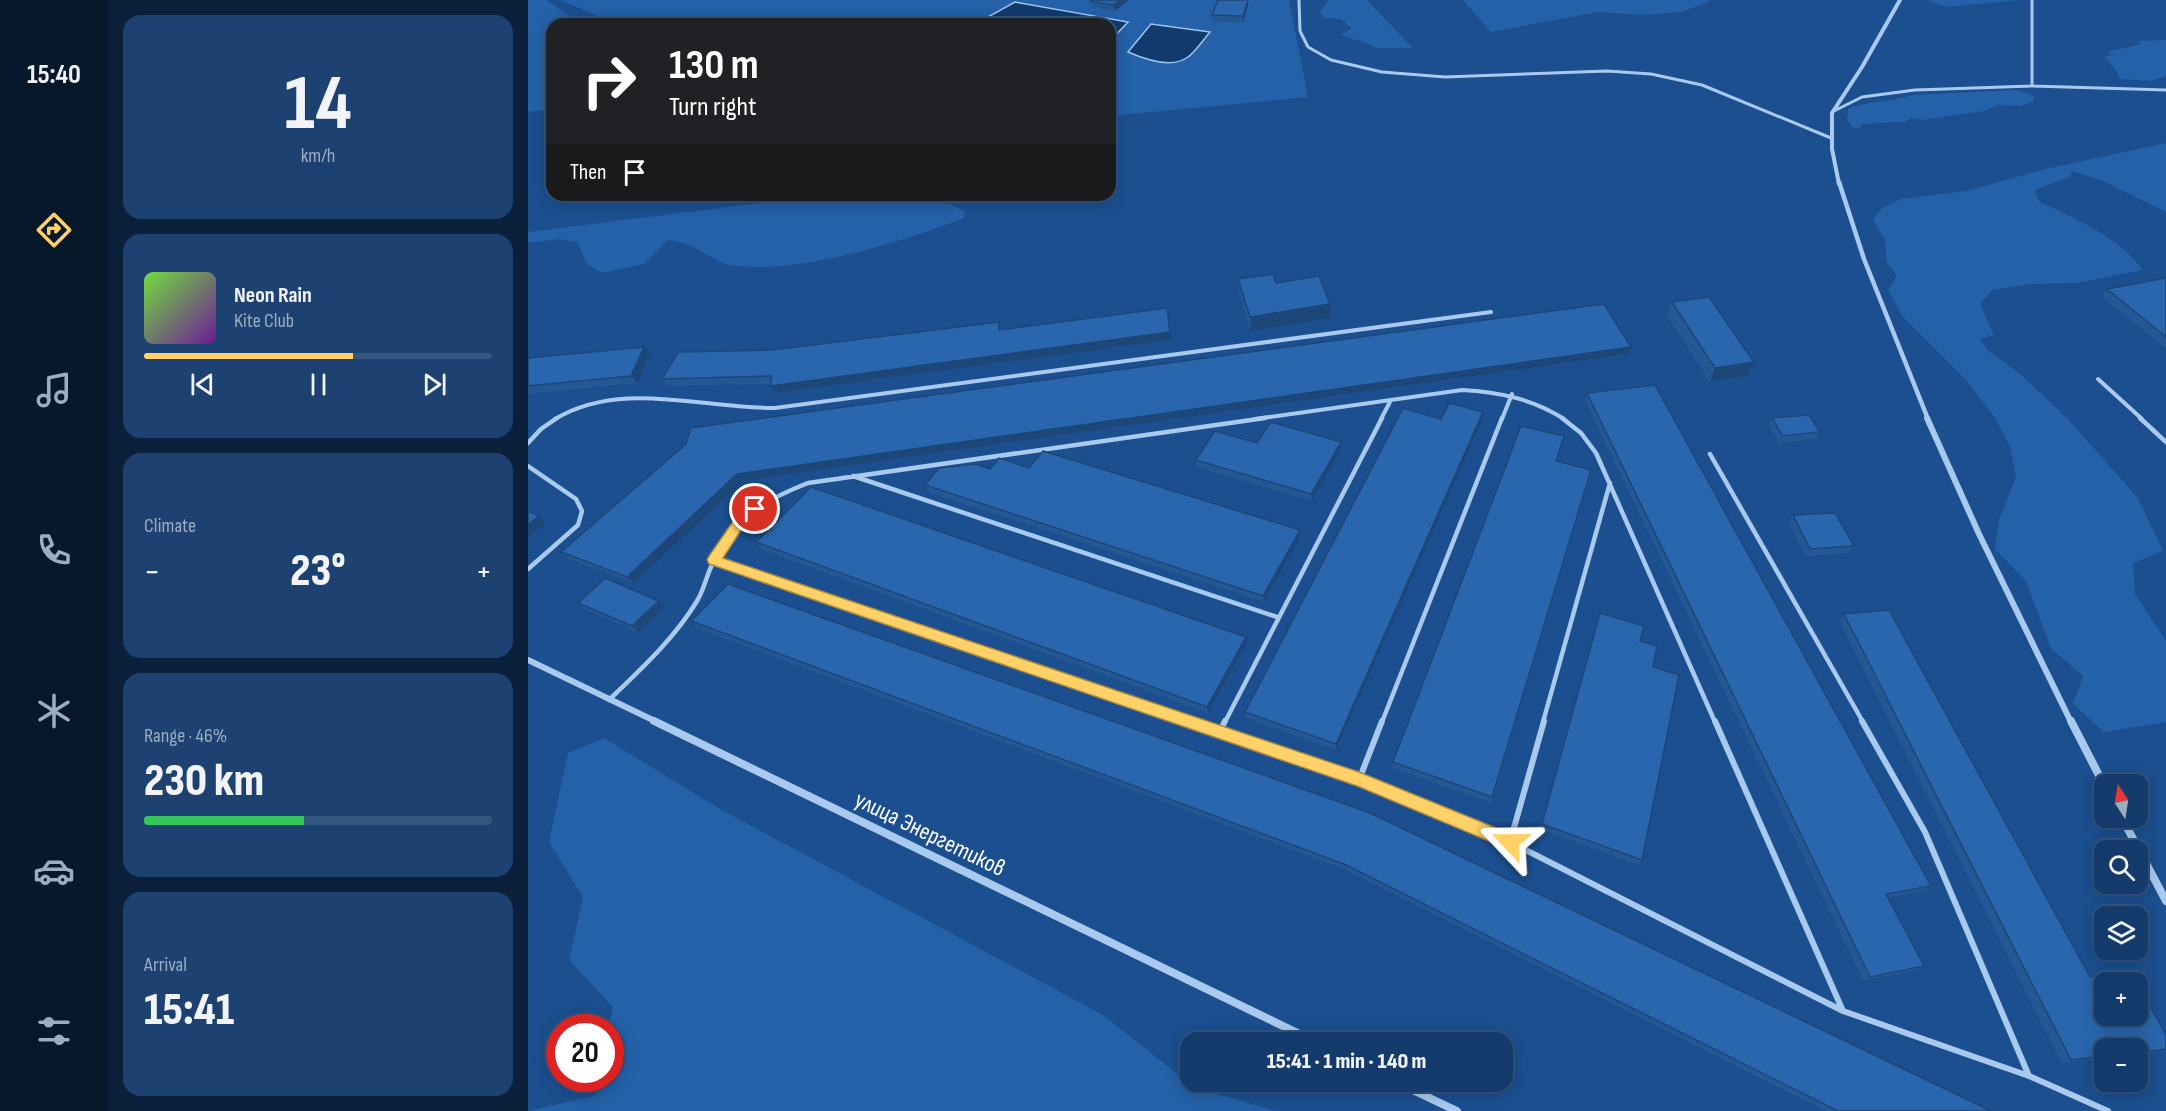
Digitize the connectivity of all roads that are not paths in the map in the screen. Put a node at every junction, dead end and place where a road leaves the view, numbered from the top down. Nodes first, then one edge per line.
1 (1299, 0) edge
2 (1900, 0) edge
3 (2032, 0) edge
4 (2032, 86) junction
5 (2166, 90) edge
6 (1832, 112) junction
7 (1832, 138) junction
8 (1491, 312) dead end
9 (2098, 379) dead end
10 (1512, 394) junction
11 (1391, 399) junction
12 (2166, 442) edge
13 (528, 443) edge
14 (1710, 454) dead end
15 (528, 466) edge
16 (851, 476) junction
17 (1610, 482) junction
18 (714, 560) junction
19 (528, 569) edge
20 (1277, 617) junction
21 (528, 660) edge
22 (609, 700) junction
23 (1219, 733) junction
24 (2098, 774) edge
25 (1359, 780) junction
26 (2127, 828) edge
27 (1510, 842) junction
28 (2166, 901) edge
29 (1843, 1011) junction
30 (1295, 1032) edge
31 (2029, 1076) junction
32 (1417, 1092) edge
33 (1457, 1111) edge
34 (2108, 1111) edge

1 - 7 lane
2 - 6 street
3 - 4 lane
4 - 5 lane
4 - 6 lane
6 - 7 street
7 - 24 street
8 - 13 lane
9 - 12 lane
10 - 11 lane
10 - 17 lane
10 - 25 lane
11 - 16 lane
11 - 20 lane
14 - 31 lane
15 - 19 lane
16 - 18 lane
16 - 20 lane
17 - 27 lane
17 - 29 lane
18 - 22 lane
18 - 23 lane
20 - 23 lane
21 - 22 street, улица Энергетиков
22 - 30 street, улица Энергетиков
23 - 25 lane
25 - 27 lane
26 - 28 street
27 - 29 lane
29 - 31 lane
31 - 34 lane
32 - 33 street

